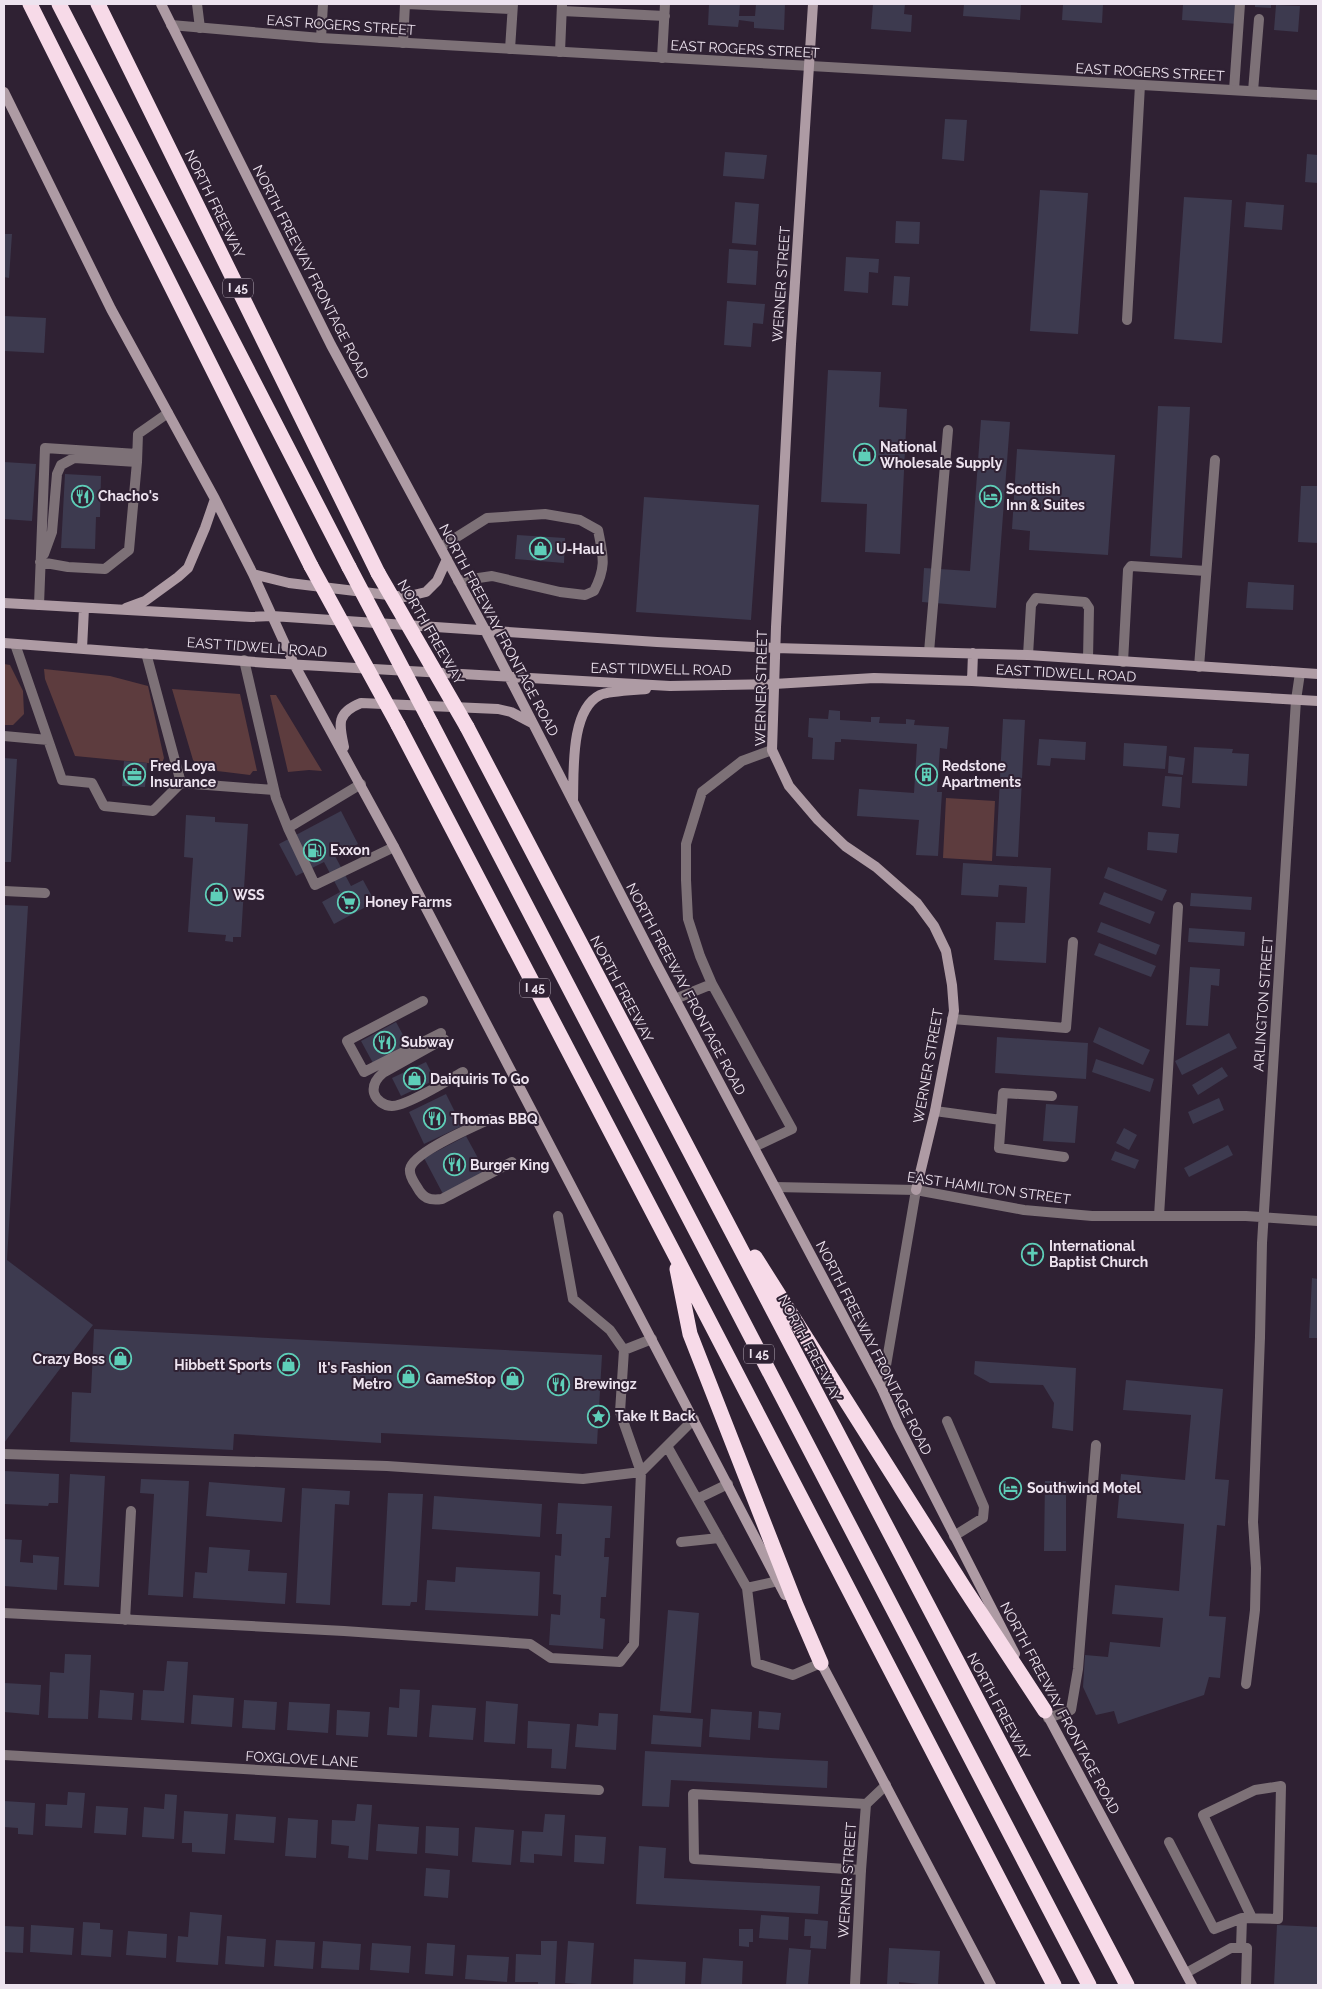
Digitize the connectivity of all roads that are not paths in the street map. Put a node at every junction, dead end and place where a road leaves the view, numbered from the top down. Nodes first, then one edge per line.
1 (30, 4) edge
2 (60, 4) edge
3 (98, 4) edge
4 (161, 4) edge
5 (197, 4) edge
6 (323, 4) edge
7 (406, 4) edge
8 (665, 4) edge
9 (813, 4) edge
10 (1240, 4) edge
11 (513, 6) edge
12 (562, 7) edge
13 (665, 16) junction
14 (1259, 19) dead end
15 (171, 25) junction
16 (200, 28) junction
17 (321, 38) junction
18 (403, 43) junction
19 (510, 49) junction
20 (560, 52) junction
21 (662, 58) junction
22 (809, 67) junction
23 (1140, 85) junction
24 (1234, 90) junction
25 (1253, 91) junction
26 (4, 92) edge
27 (1318, 95) edge
28 (1127, 320) dead end
29 (168, 412) junction
30 (948, 430) dead end
31 (137, 458) junction
32 (1215, 460) dead end
33 (215, 499) junction
34 (441, 547) junction
35 (447, 559) junction
36 (40, 562) junction
37 (1206, 571) junction
38 (253, 574) junction
39 (458, 581) junction
40 (4, 603) edge
41 (40, 605) junction
42 (84, 608) junction
43 (120, 610) junction
44 (272, 616) junction
45 (486, 630) junction
46 (4, 643) edge
47 (15, 644) junction
48 (775, 648) junction
49 (82, 649) junction
50 (929, 652) junction
51 (146, 653) junction
52 (974, 653) junction
53 (1028, 655) junction
54 (1088, 659) junction
55 (244, 660) junction
56 (1124, 662) junction
57 (294, 664) junction
58 (1199, 666) junction
59 (1300, 673) junction
60 (1318, 674) edge
61 (508, 677) junction
62 (972, 681) junction
63 (774, 684) junction
64 (670, 686) junction
65 (1296, 700) junction
66 (1318, 701) edge
67 (532, 723) junction
68 (4, 736) edge
69 (48, 740) junction
70 (772, 750) junction
71 (346, 757) junction
72 (181, 783) junction
73 (360, 784) junction
74 (274, 790) junction
75 (573, 800) junction
76 (288, 828) junction
77 (394, 847) junction
78 (4, 891) edge
79 (45, 893) dead end
80 (1178, 907) dead end
81 (1072, 942) dead end
82 (712, 984) junction
83 (675, 999) junction
84 (423, 1002) dead end
85 (952, 1019) junction
86 (463, 1072) dead end
87 (1052, 1096) dead end
88 (935, 1111) junction
89 (490, 1119) dead end
90 (1001, 1120) junction
91 (754, 1147) junction
92 (1064, 1157) dead end
93 (512, 1162) dead end
94 (695, 1162) junction
95 (775, 1187) junction
96 (916, 1190) junction
97 (558, 1216) dead end
98 (1159, 1216) junction
99 (1264, 1218) junction
100 (1318, 1221) edge
101 (673, 1251) junction
102 (652, 1339) junction
103 (624, 1350) junction
104 (882, 1389) junction
105 (694, 1419) junction
106 (947, 1421) dead end
107 (1096, 1445) dead end
108 (667, 1446) junction
109 (4, 1454) edge
110 (642, 1472) junction
111 (728, 1484) junction
112 (697, 1500) junction
113 (131, 1511) dead end
114 (954, 1536) junction
115 (719, 1538) junction
116 (681, 1542) dead end
117 (778, 1581) junction
118 (747, 1588) junction
119 (4, 1613) edge
120 (125, 1620) junction
121 (821, 1663) junction
122 (1246, 1684) dead end
123 (1046, 1714) junction
124 (4, 1755) edge
125 (886, 1785) junction
126 (599, 1790) dead end
127 (866, 1804) junction
128 (1169, 1842) dead end
129 (861, 1870) junction
130 (1247, 1918) junction
131 (1241, 1948) junction
132 (1186, 1973) junction
133 (855, 1985) edge
134 (991, 1985) edge
135 (1054, 1985) edge
136 (1089, 1985) edge
137 (1127, 1985) edge
138 (1192, 1985) edge
139 (1246, 1985) edge

1 - 101 highway, I 45, bridge
2 - 136 highway, I 45, bridge
3 - 94 highway, NORTH FREEWAY / I 45, bridge
4 - 15 main road, NORTH FREEWAY FRONTAGE ROAD
5 - 16 street
6 - 17 street
7 - 11 street
7 - 18 street
8 - 13 street
9 - 22 main road, WERNER STREET
10 - 24 street
11 - 19 street
12 - 13 street
12 - 20 street
13 - 21 street
14 - 25 street
15 - 16 street, EAST ROGERS STREET
15 - 34 main road, NORTH FREEWAY FRONTAGE ROAD
16 - 17 street, EAST ROGERS STREET
17 - 18 street, EAST ROGERS STREET
18 - 19 street, EAST ROGERS STREET
19 - 20 street, EAST ROGERS STREET
20 - 21 street, EAST ROGERS STREET
21 - 22 street, EAST ROGERS STREET
22 - 23 street, EAST ROGERS STREET
22 - 48 main road, WERNER STREET
23 - 24 street, EAST ROGERS STREET
23 - 28 street
24 - 25 street, EAST ROGERS STREET
25 - 27 street, EAST ROGERS STREET
26 - 29 main road
29 - 31 street
29 - 33 main road
30 - 50 street
31 - 36 street
31 - 36 street
31 - 36 street
32 - 37 street
33 - 38 main road
33 - 43 main road
34 - 35 main road, NORTH FREEWAY FRONTAGE ROAD
34 - 39 street
35 - 38 main road
35 - 39 main road, NORTH FREEWAY FRONTAGE ROAD
36 - 41 street
37 - 56 street
37 - 58 street
38 - 44 main road
39 - 45 main road, NORTH FREEWAY FRONTAGE ROAD
40 - 41 main road, EAST TIDWELL ROAD
41 - 42 main road, EAST TIDWELL ROAD
42 - 43 main road, EAST TIDWELL ROAD
42 - 49 main road
43 - 44 main road, EAST TIDWELL ROAD
44 - 45 main road, EAST TIDWELL ROAD
44 - 57 main road
45 - 48 main road, EAST TIDWELL ROAD
45 - 61 main road, NORTH FREEWAY FRONTAGE ROAD
46 - 47 main road, EAST TIDWELL ROAD
47 - 49 main road, EAST TIDWELL ROAD
47 - 69 street
48 - 50 main road, EAST TIDWELL ROAD
48 - 63 main road, WERNER STREET
49 - 51 main road, EAST TIDWELL ROAD
50 - 52 main road, EAST TIDWELL ROAD
51 - 55 main road, EAST TIDWELL ROAD
51 - 72 street
52 - 53 main road, EAST TIDWELL ROAD
52 - 62 main road
53 - 54 main road, EAST TIDWELL ROAD
53 - 54 street
54 - 56 main road, EAST TIDWELL ROAD
55 - 57 main road, EAST TIDWELL ROAD
55 - 74 street
56 - 58 main road, EAST TIDWELL ROAD
57 - 61 main road, EAST TIDWELL ROAD
57 - 71 main road
58 - 59 main road, EAST TIDWELL ROAD
59 - 60 main road, EAST TIDWELL ROAD
59 - 65 street, ARLINGTON STREET
61 - 64 main road, EAST TIDWELL ROAD
61 - 67 main road, NORTH FREEWAY FRONTAGE ROAD
62 - 63 main road, EAST TIDWELL ROAD
62 - 65 main road, EAST TIDWELL ROAD
63 - 64 main road, EAST TIDWELL ROAD
63 - 70 main road, WERNER STREET
64 - 75 main road
65 - 66 main road, EAST TIDWELL ROAD
65 - 99 street, ARLINGTON STREET
67 - 71 main road
67 - 75 main road, NORTH FREEWAY FRONTAGE ROAD
68 - 69 street
69 - 72 street
70 - 82 street
70 - 85 main road, WERNER STREET
71 - 73 main road
72 - 74 street
73 - 76 street
73 - 77 main road
74 - 76 street
75 - 83 main road, NORTH FREEWAY FRONTAGE ROAD
76 - 77 street
77 - 102 main road
78 - 79 street
80 - 98 street
81 - 85 street
82 - 83 street
82 - 91 street
83 - 91 main road, NORTH FREEWAY FRONTAGE ROAD
84 - 86 street
85 - 88 main road, WERNER STREET
87 - 90 street
88 - 90 street
88 - 96 main road, WERNER STREET
89 - 93 street
90 - 92 street
91 - 95 main road, NORTH FREEWAY FRONTAGE ROAD
94 - 123 highway
94 - 137 highway, NORTH FREEWAY / I 45
95 - 96 street, EAST HAMILTON STREET
95 - 104 main road, NORTH FREEWAY FRONTAGE ROAD
96 - 98 street, EAST HAMILTON STREET
96 - 104 street, WERNER STREET
97 - 103 street
98 - 99 street, EAST HAMILTON STREET
99 - 100 street, EAST HAMILTON STREET
99 - 122 street, ARLINGTON STREET
101 - 121 highway
101 - 135 highway, I 45
102 - 103 street
102 - 105 main road
103 - 110 street
104 - 114 main road, NORTH FREEWAY FRONTAGE ROAD
105 - 108 street
105 - 111 main road
106 - 114 street
107 - 123 street
108 - 110 street
108 - 112 street
109 - 110 street
110 - 120 street
111 - 112 street
111 - 117 main road
112 - 115 street
113 - 120 street
114 - 123 main road, NORTH FREEWAY FRONTAGE ROAD
115 - 116 street
115 - 118 street
117 - 118 street
117 - 121 main road
118 - 121 street
119 - 120 street
121 - 125 main road
123 - 132 main road, NORTH FREEWAY FRONTAGE ROAD
124 - 126 street, FOXGLOVE LANE
125 - 127 street, WERNER STREET
125 - 134 main road
127 - 129 street, WERNER STREET
127 - 129 street
128 - 130 street
129 - 133 street, WERNER STREET
130 - 130 street
130 - 131 street
131 - 132 street
131 - 139 street
132 - 138 main road, NORTH FREEWAY FRONTAGE ROAD

